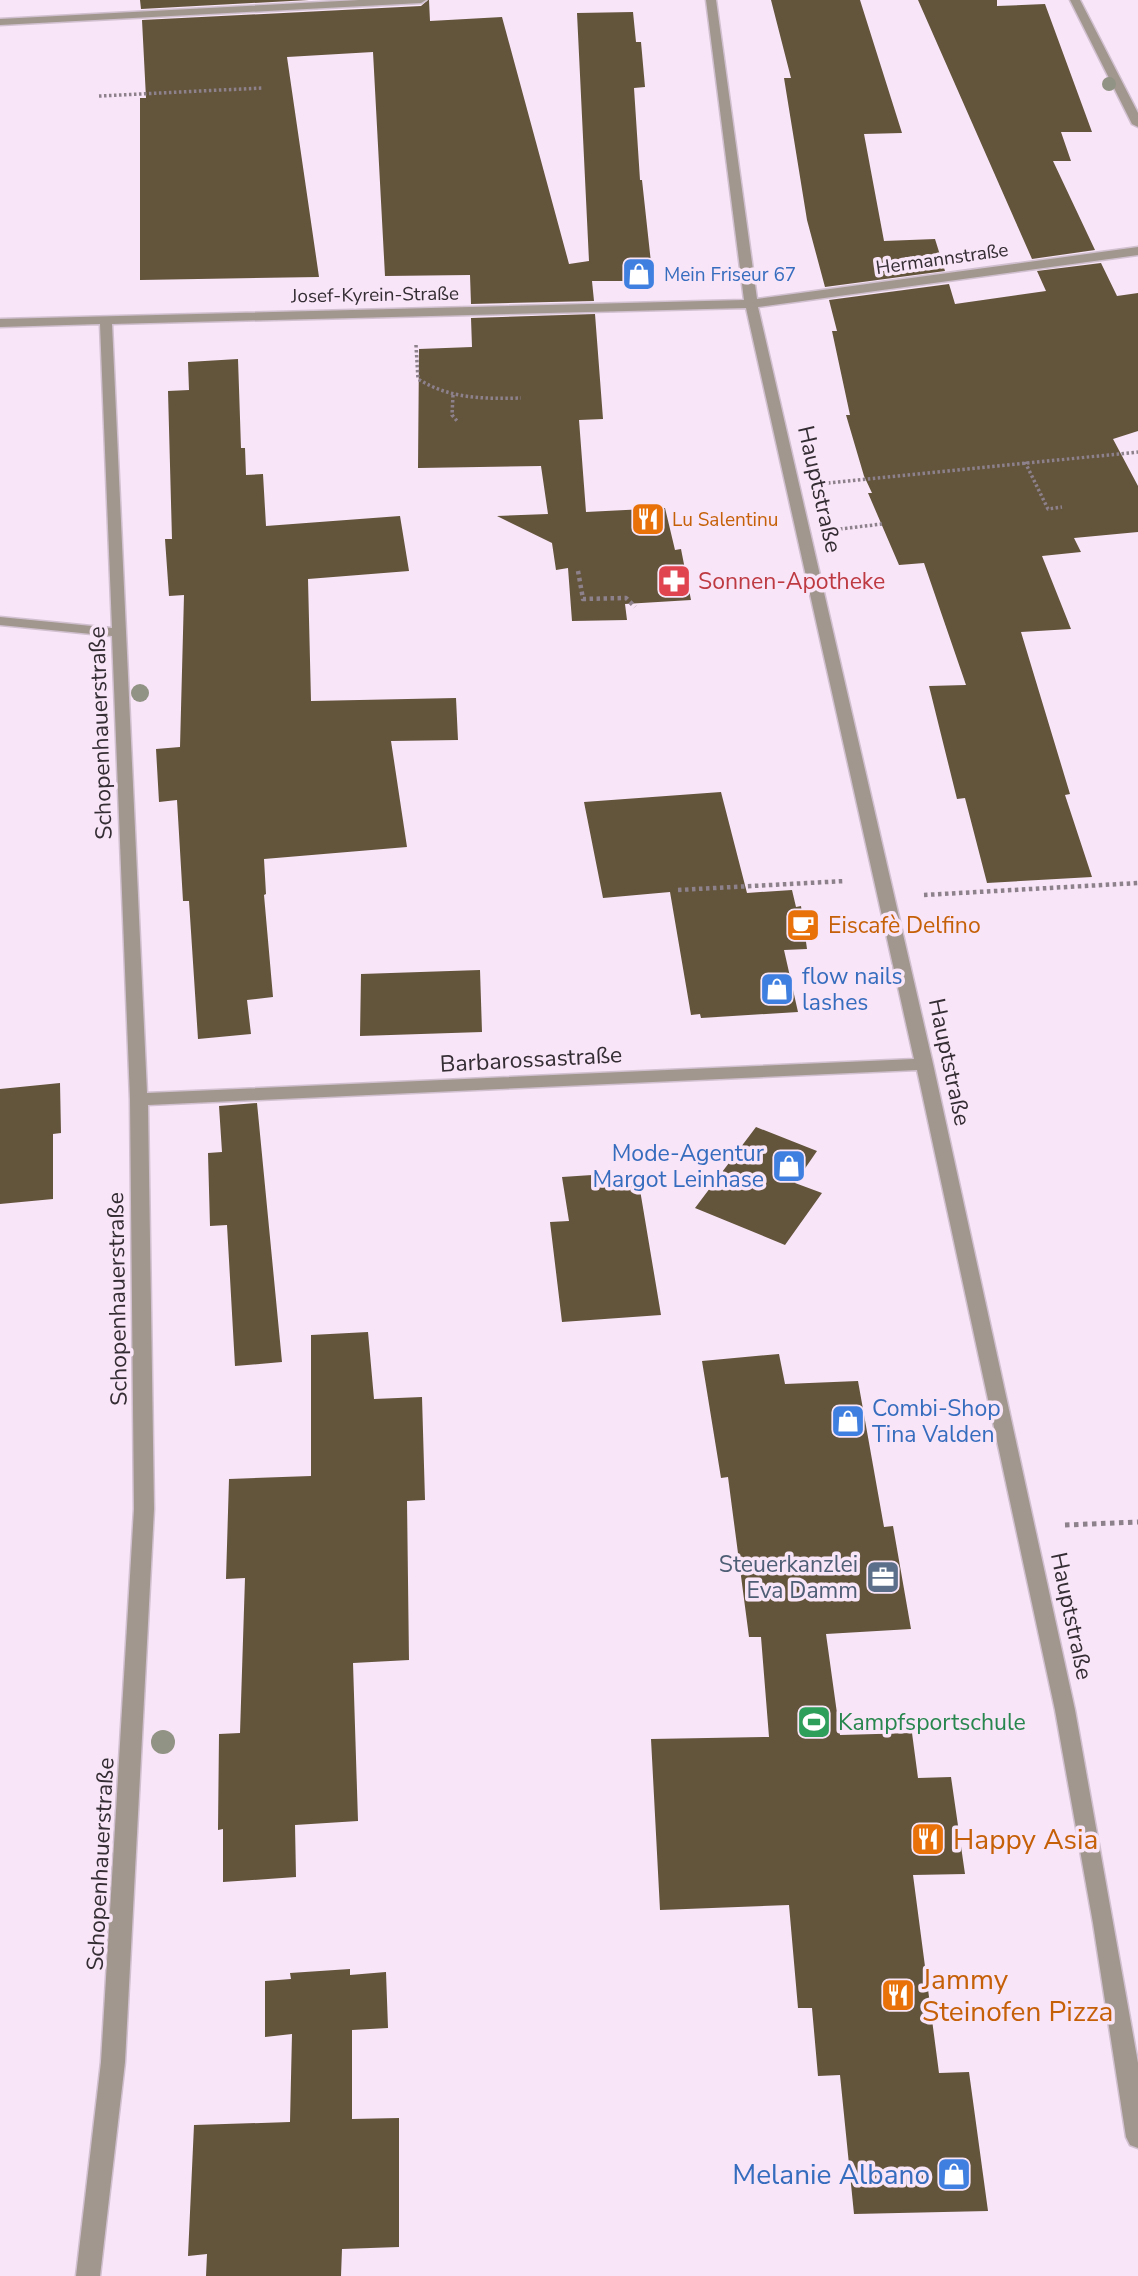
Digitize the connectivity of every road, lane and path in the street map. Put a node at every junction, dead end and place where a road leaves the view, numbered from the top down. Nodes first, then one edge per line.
1 (421, 0) edge
2 (712, 0) edge
3 (1075, 0) edge
4 (0, 22) edge
5 (262, 88) dead end
6 (99, 96) dead end
7 (1138, 124) edge
8 (1138, 251) edge
9 (751, 304) junction
10 (415, 312) junction
11 (106, 320) junction
12 (0, 323) edge
13 (453, 395) junction
14 (521, 398) dead end
15 (458, 422) dead end
16 (1138, 452) edge
17 (1025, 462) junction
18 (827, 483) dead end
19 (1062, 508) dead end
20 (881, 524) dead end
21 (840, 529) dead end
22 (578, 570) dead end
23 (635, 607) dead end
24 (0, 621) edge
25 (121, 633) junction
26 (880, 879) junction
27 (1138, 883) edge
28 (678, 890) dead end
29 (885, 897) junction
30 (924, 1064) junction
31 (139, 1099) junction
32 (1138, 1522) edge
33 (1080, 1524) dead end
34 (1138, 2137) edge
35 (88, 2276) edge

1 - 4 street
2 - 9 street, Hauptstraße
3 - 7 street
5 - 6 path
8 - 9 street, Hermannstraße
9 - 10 street, Josef-Kyrein-Straße
9 - 26 street, Hauptstraße
10 - 11 street, Josef-Kyrein-Straße
10 - 13 path
11 - 12 street, Josef-Kyrein-Straße
11 - 25 street, Schopenhauerstraße
13 - 14 path
13 - 15 path
16 - 17 path
17 - 18 path
17 - 19 path
20 - 21 path
22 - 23 path
24 - 25 street
25 - 31 street, Schopenhauerstraße
26 - 28 path
26 - 29 street, Hauptstraße
27 - 29 path
29 - 30 street, Hauptstraße
30 - 31 street, Barbarossastraße
30 - 34 street, Hauptstraße
31 - 35 street, Schopenhauerstraße
32 - 33 path

